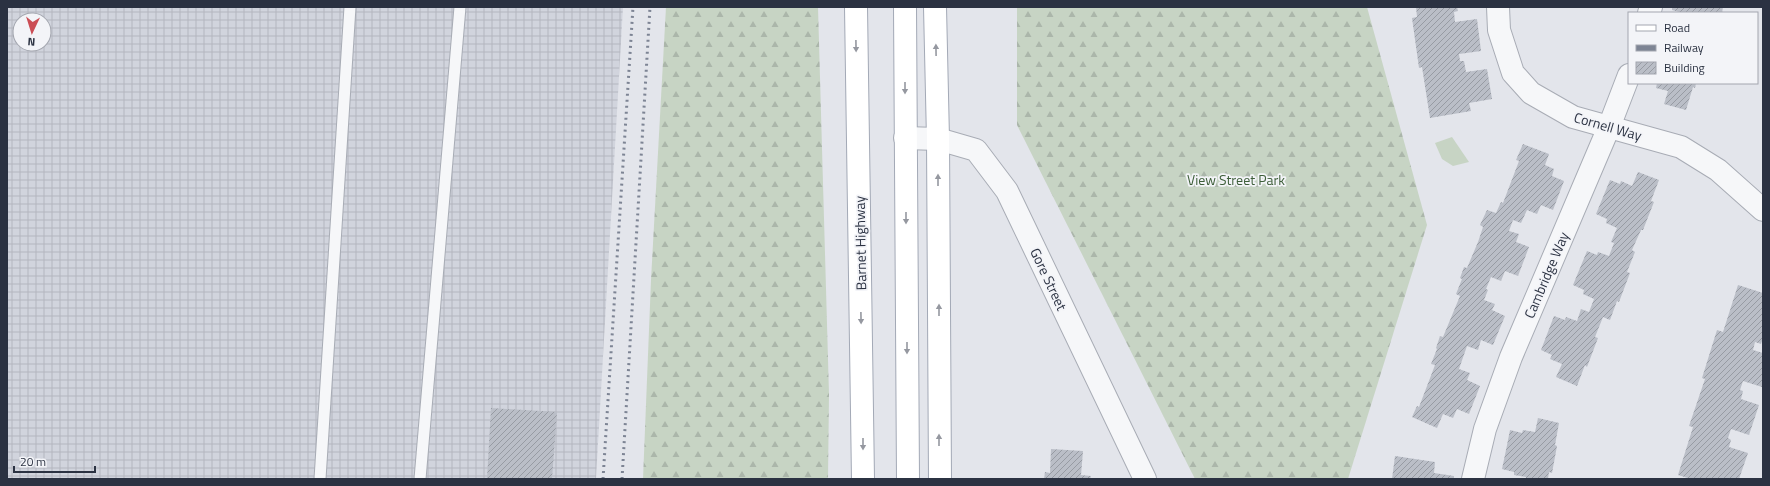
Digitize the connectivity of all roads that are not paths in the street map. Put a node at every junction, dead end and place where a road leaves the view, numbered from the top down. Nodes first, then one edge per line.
1 (350, 7) edge
2 (460, 7) edge
3 (856, 7) edge
4 (905, 7) edge
5 (935, 7) edge
6 (1498, 7) edge
7 (1628, 78) edge
8 (1610, 127) junction
9 (905, 138) junction
10 (938, 139) junction
11 (1763, 210) edge
12 (320, 479) edge
13 (420, 479) edge
14 (864, 479) edge
15 (908, 479) edge
16 (940, 479) edge
17 (1145, 479) edge
18 (1473, 479) edge

1 - 12 lane
2 - 13 lane
3 -> 14 main road, Barnet Highway
4 -> 9 main road
10 -> 5 main road
6 - 8 street, Cornell Way
7 - 8 street, Cambridge Way
8 - 11 street, Cornell Way
8 - 18 street, Cambridge Way
9 - 10 street, Gore Street
9 -> 15 main road
16 -> 10 main road
10 - 17 street, Gore Street

